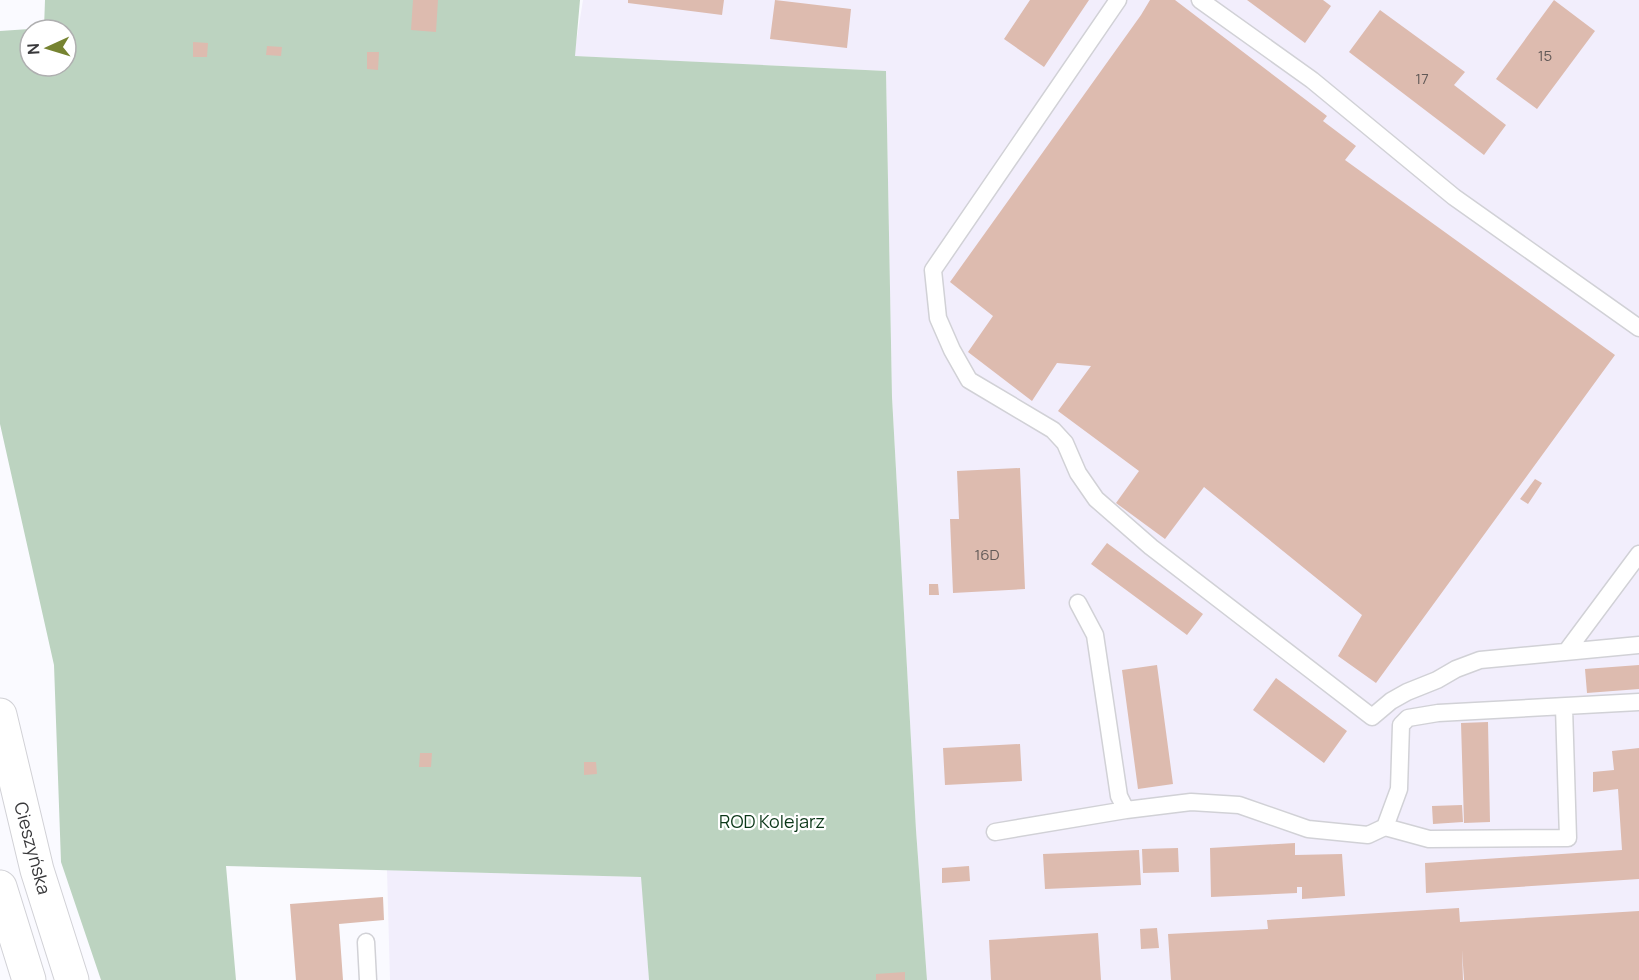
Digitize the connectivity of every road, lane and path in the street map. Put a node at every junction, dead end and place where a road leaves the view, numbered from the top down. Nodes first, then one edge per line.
1 (1118, 0) edge
2 (1200, 0) edge
3 (1639, 328) edge
4 (1639, 554) edge
5 (1078, 603) dead end
6 (1639, 645) edge
7 (1566, 652) junction
8 (1639, 702) edge
9 (1564, 707) junction
10 (0, 715) edge
11 (1126, 810) junction
12 (1385, 827) junction
13 (995, 832) dead end
14 (0, 887) edge
15 (366, 942) dead end
16 (29, 980) edge
17 (72, 980) edge
18 (368, 980) edge

1 - 7 lane
2 - 3 lane
4 - 7 lane
5 - 11 lane
6 - 7 lane
8 - 9 lane
9 - 12 lane
9 - 12 lane
10 - 17 main road, Cieszyńska
11 - 12 lane
11 - 13 lane
14 - 16 main road
15 - 18 lane

